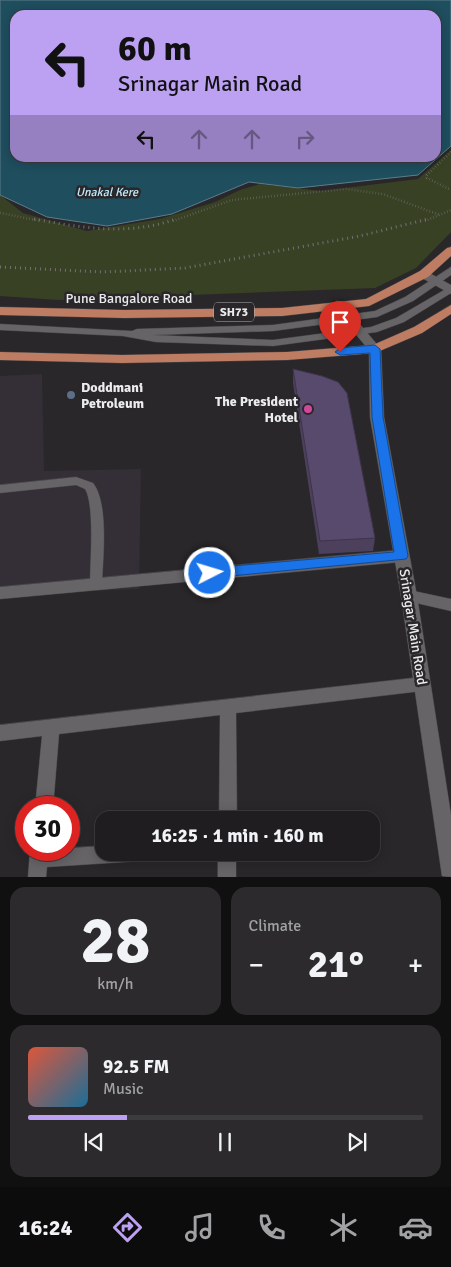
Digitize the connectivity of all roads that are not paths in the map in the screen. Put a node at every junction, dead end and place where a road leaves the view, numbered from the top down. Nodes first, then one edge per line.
1 (451, 250) edge
2 (451, 270) edge
3 (424, 274) junction
4 (438, 281) junction
5 (451, 289) edge
6 (337, 305) junction
7 (451, 309) edge
8 (0, 311) edge
9 (347, 318) junction
10 (0, 326) edge
11 (360, 332) junction
12 (123, 334) junction
13 (375, 349) junction
14 (0, 356) edge
15 (0, 489) edge
16 (401, 556) junction
17 (96, 584) junction
18 (0, 593) edge
19 (409, 596) junction
20 (451, 606) edge
21 (422, 684) junction
22 (228, 708) junction
23 (51, 728) junction
24 (0, 733) edge
25 (45, 796) edge
26 (228, 811) edge
27 (95, 856) edge
28 (228, 861) edge
29 (38, 862) edge
30 (451, 876) edge
31 (228, 877) edge

1 - 3 main road, Pune Bangalore Road / SH73
2 - 4 lane
3 - 4 street
3 - 6 main road, Pune Bangalore Road / SH73
4 - 5 street
4 - 9 lane
5 - 11 lane
6 - 8 main road, Pune Bangalore Road / SH73
6 - 9 street
7 - 13 main road
9 - 11 street
9 - 12 lane
10 - 12 lane
11 - 12 lane
11 - 13 street
13 - 14 main road
13 - 16 street, Srinagar Main Road
15 - 17 lane
16 - 17 street
16 - 19 street, Srinagar Main Road
17 - 18 street
19 - 20 street
19 - 21 street, Srinagar Main Road
21 - 22 street
21 - 30 street, Srinagar Main Road
22 - 23 street
22 - 26 street
23 - 24 street
23 - 25 street
27 - 29 street
28 - 31 street

